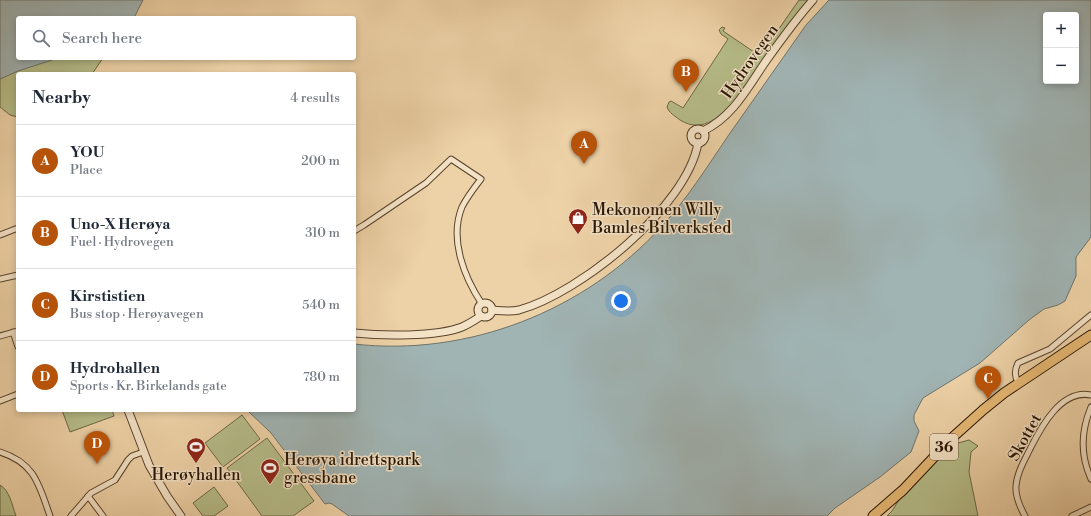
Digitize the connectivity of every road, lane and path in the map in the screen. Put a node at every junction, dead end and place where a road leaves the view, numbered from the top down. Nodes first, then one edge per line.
1 (813, 0) edge
2 (703, 131) junction
3 (698, 143) junction
4 (16, 229) edge
5 (356, 230) edge
6 (0, 235) edge
7 (16, 275) edge
8 (0, 279) edge
9 (482, 304) junction
10 (492, 310) junction
11 (1091, 315) edge
12 (481, 316) junction
13 (16, 332) edge
14 (356, 333) edge
15 (1091, 335) edge
16 (0, 336) edge
17 (1018, 383) junction
18 (16, 395) edge
19 (1091, 395) edge
20 (0, 401) edge
21 (1091, 407) edge
22 (129, 412) edge
23 (1088, 423) edge
24 (0, 452) edge
25 (143, 452) junction
26 (1091, 479) edge
27 (88, 496) junction
28 (1091, 507) edge
29 (50, 516) edge
30 (71, 516) edge
31 (103, 516) edge
32 (181, 516) edge
33 (874, 516) edge
34 (1025, 516) edge
35 (1072, 516) edge

1 - 2 street, Hydrovegen
2 - 3 street
2 - 3 street
3 - 10 street
4 - 6 street
5 - 9 street
7 - 8 street
9 - 10 street
9 - 12 street
10 - 12 street
11 - 17 street
12 - 14 street
13 - 16 street
15 - 17 highway, 36
17 - 33 highway, 36
18 - 20 street
19 - 34 street, Skottet
21 - 23 street
22 - 25 street
23 - 26 street
24 - 29 street
25 - 27 street
25 - 32 street
27 - 30 street
27 - 31 street
28 - 35 street

